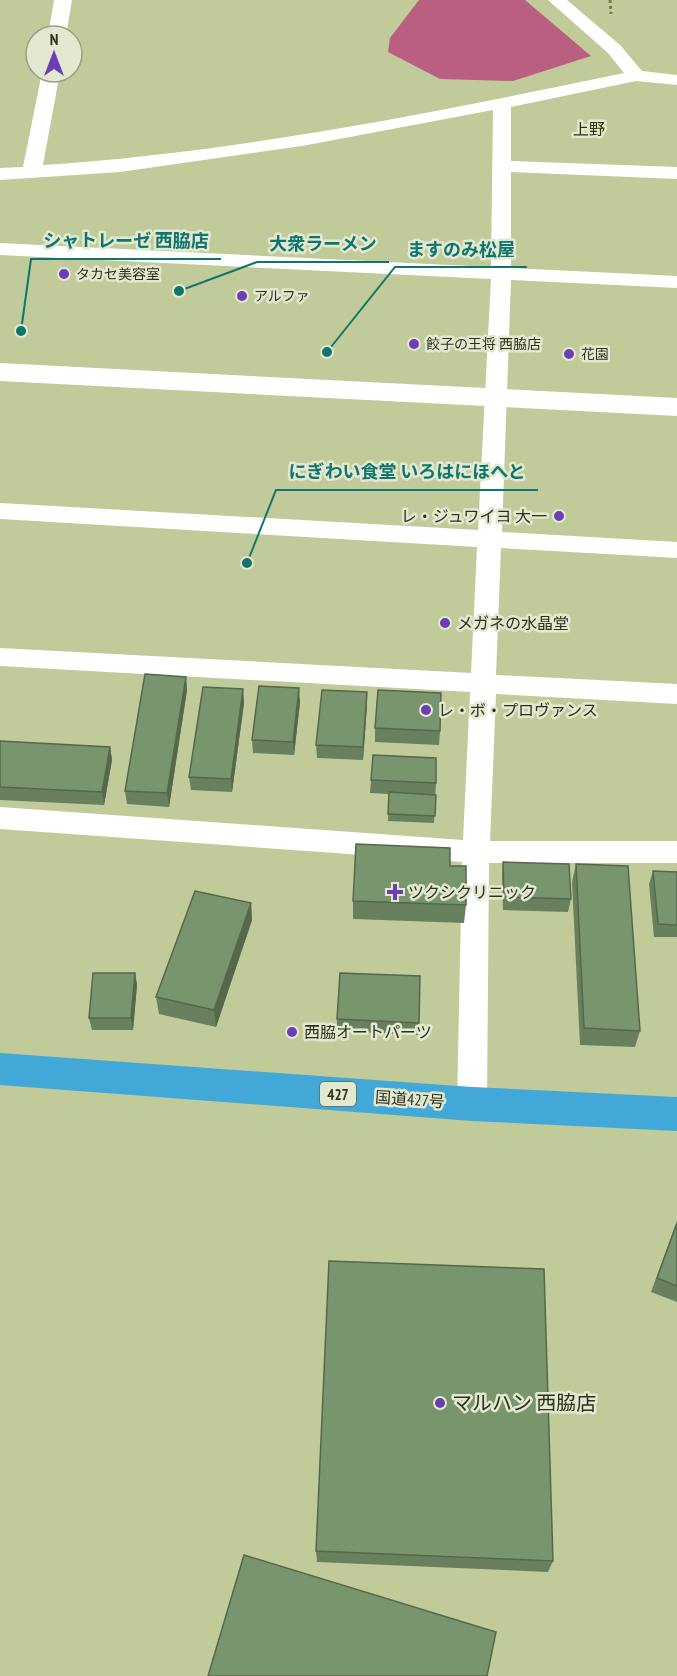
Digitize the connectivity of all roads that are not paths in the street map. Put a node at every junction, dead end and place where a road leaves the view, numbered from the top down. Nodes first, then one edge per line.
1 (63, 0) edge
2 (557, 0) edge
3 (59, 24) edge
4 (636, 76) junction
5 (677, 80) edge
6 (49, 84) edge
7 (502, 104) junction
8 (502, 166) junction
9 (32, 172) junction
10 (677, 173) edge
11 (0, 174) edge
12 (0, 249) edge
13 (501, 274) junction
14 (677, 282) edge
15 (0, 372) edge
16 (495, 397) junction
17 (677, 407) edge
18 (0, 511) edge
19 (489, 539) junction
20 (677, 550) edge
21 (0, 657) edge
22 (483, 685) junction
23 (677, 694) edge
24 (0, 818) edge
25 (476, 852) junction
26 (677, 852) edge
27 (0, 1069) edge
28 (472, 1104) junction
29 (677, 1114) edge

1 - 3 street
2 - 4 street
4 - 5 street
4 - 7 street
6 - 9 street
7 - 8 street
7 - 9 street
8 - 10 street
8 - 13 street
9 - 11 street
12 - 13 street
13 - 14 street
13 - 16 street
15 - 16 street
16 - 17 street
16 - 19 street
18 - 19 street
19 - 20 street
19 - 22 street
21 - 22 street
22 - 23 street
22 - 25 street
24 - 25 street
25 - 26 street
25 - 28 street
27 - 28 highway, 国道427号 / 427
28 - 29 highway, 国道427号 / 427

